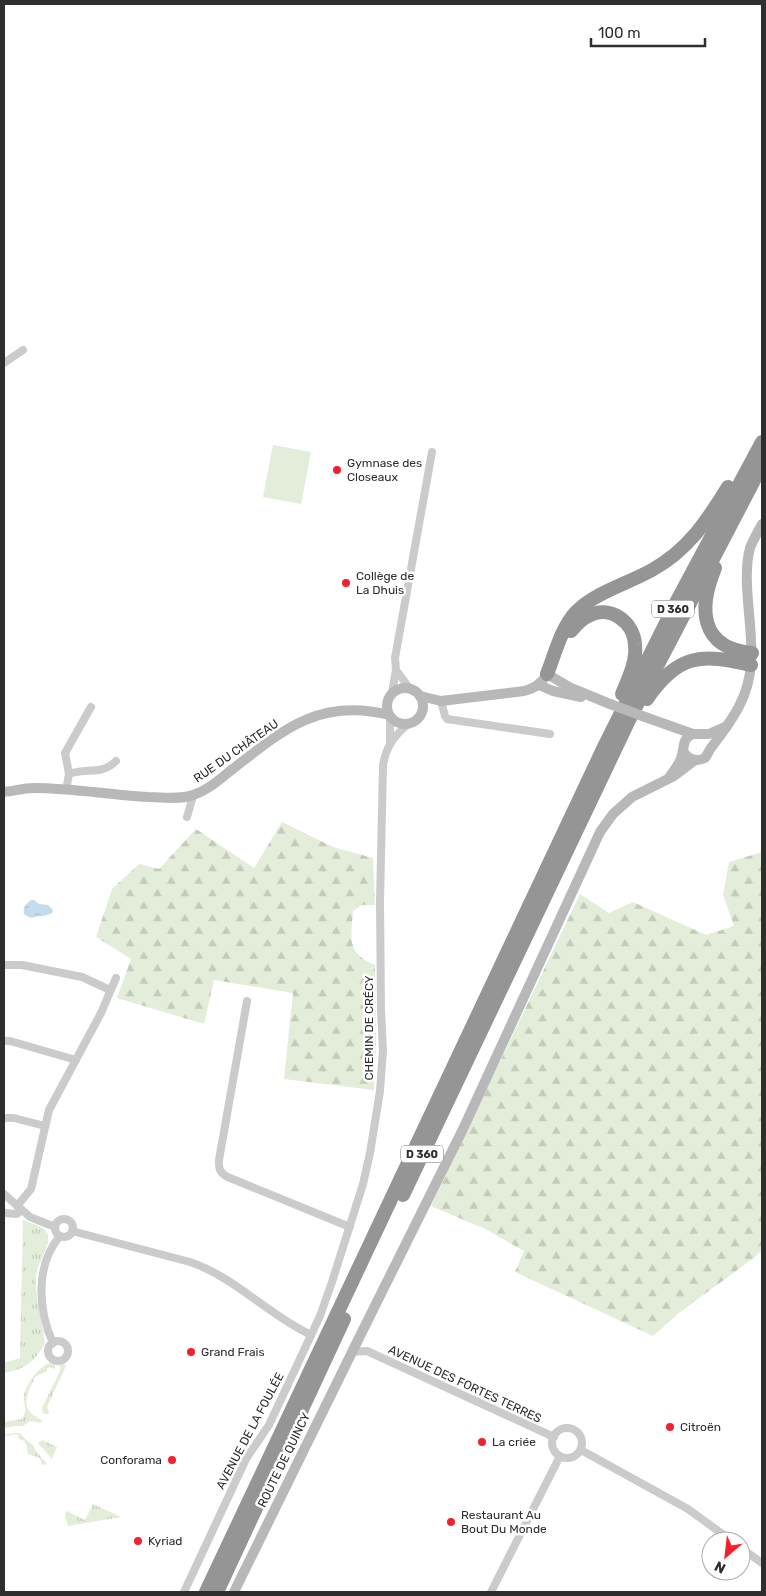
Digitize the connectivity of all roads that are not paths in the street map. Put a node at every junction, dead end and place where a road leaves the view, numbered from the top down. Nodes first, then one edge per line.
1 (23, 350) dead end
2 (4, 363) edge
3 (762, 442) edge
4 (432, 452) dead end
5 (762, 465) edge
6 (747, 470) junction
7 (749, 488) junction
8 (762, 524) edge
9 (558, 648) junction
10 (752, 659) junction
11 (396, 670) junction
12 (543, 679) junction
13 (410, 689) junction
14 (392, 693) junction
15 (420, 696) junction
16 (441, 701) junction
17 (91, 707) dead end
18 (422, 713) junction
19 (390, 716) junction
20 (630, 718) junction
21 (658, 721) junction
22 (407, 724) junction
23 (729, 725) junction
24 (550, 734) dead end
25 (698, 734) junction
26 (390, 742) junction
27 (683, 748) junction
28 (603, 749) junction
29 (709, 750) junction
30 (695, 760) junction
31 (116, 761) dead end
32 (69, 774) junction
33 (663, 781) junction
34 (66, 790) junction
35 (4, 791) edge
36 (193, 796) junction
37 (187, 817) dead end
38 (4, 965) edge
39 (116, 978) dead end
40 (110, 990) junction
41 (247, 1001) dead end
42 (4, 1041) edge
43 (76, 1060) junction
44 (4, 1118) edge
45 (45, 1126) junction
46 (4, 1194) edge
47 (20, 1208) junction
48 (4, 1212) edge
49 (55, 1227) junction
50 (350, 1227) junction
51 (72, 1231) junction
52 (60, 1236) junction
53 (311, 1334) junction
54 (358, 1340) junction
55 (53, 1343) dead end
56 (367, 1351) junction
57 (352, 1352) junction
58 (554, 1437) junction
59 (581, 1450) junction
60 (560, 1456) junction
61 (718, 1531) edge
62 (751, 1555) edge
63 (762, 1563) edge
64 (184, 1592) edge
65 (206, 1592) edge
66 (217, 1592) edge
67 (234, 1592) edge
68 (491, 1592) edge

1 - 2 street
3 - 6 highway, D 360
4 - 11 street
5 - 7 highway, D 360
6 - 9 highway
6 - 28 highway, D 360
7 - 10 highway
7 - 20 highway, D 360
8 - 10 street
9 - 12 highway
9 - 28 highway
10 - 20 highway
10 - 23 street
11 - 13 street
11 - 14 street
12 - 16 street
12 - 21 street, bridge
13 - 14 street
13 - 15 street
14 - 19 street
15 - 16 street
15 - 18 street
16 - 18 street
16 - 24 street
17 - 32 street
18 - 22 street
19 - 22 street
19 - 26 street, CHEMIN DE CRÉCY
19 - 36 street, RUE DU CHÂTEAU
20 - 66 highway, D 360
21 - 25 street
21 - 27 street
22 - 26 street, CHEMIN DE CRÉCY
23 - 25 street
23 - 29 street
25 - 27 street
25 - 29 street
26 - 50 street, CHEMIN DE CRÉCY
27 - 30 street
27 - 33 street
28 - 65 highway, D 360
29 - 30 street
30 - 33 street, ROUTE DE QUINCY
31 - 32 street
32 - 34 street
33 - 54 street, ROUTE DE QUINCY
34 - 35 street, RUE DU CHÂTEAU
34 - 36 street, RUE DU CHÂTEAU
36 - 37 street
38 - 40 street
39 - 40 street
40 - 43 street
41 - 50 street
42 - 43 street
43 - 45 street
44 - 45 street
45 - 47 street
46 - 47 street
47 - 48 street
47 - 49 street
49 - 51 street
49 - 52 street
50 - 53 street, CHEMIN DE CRÉCY
51 - 52 street
51 - 53 street
52 - 55 street
53 - 64 street, AVENUE DE LA FOULÉE
54 - 56 street, AVENUE DES FORTES TERRES
54 - 57 street, ROUTE DE QUINCY
56 - 57 street, AVENUE DES FORTES TERRES
56 - 58 street, AVENUE DES FORTES TERRES
57 - 67 street, ROUTE DE QUINCY
58 - 59 street
58 - 60 street
59 - 60 street
59 - 61 street
60 - 68 street
62 - 63 street

